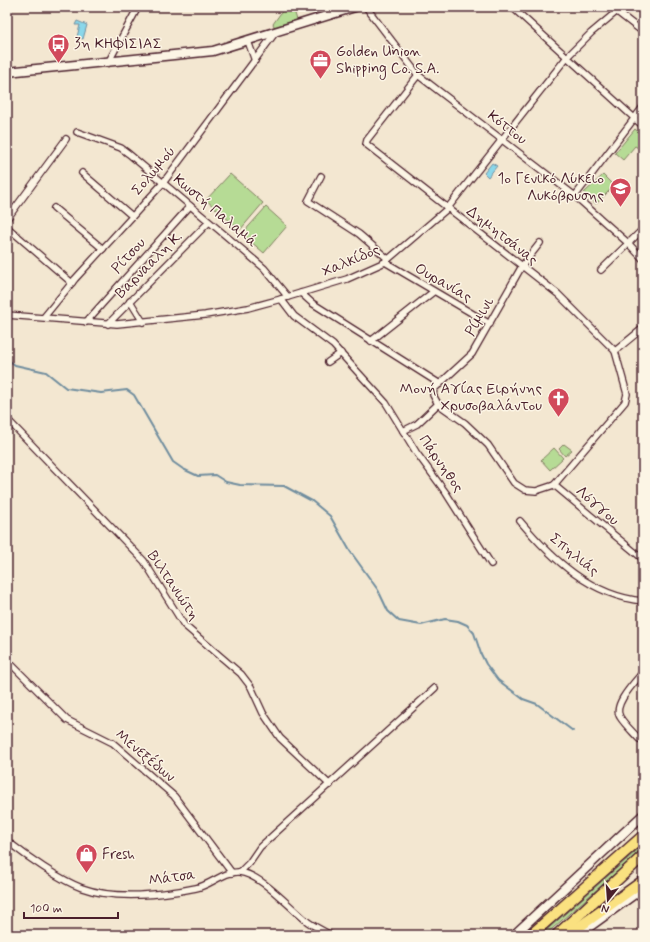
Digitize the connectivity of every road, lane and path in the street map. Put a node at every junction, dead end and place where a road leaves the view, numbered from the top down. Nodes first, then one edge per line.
1 (138, 7) edge
2 (355, 7) edge
3 (366, 7) edge
4 (512, 7) edge
5 (622, 7) edge
6 (616, 11) junction
7 (643, 32) edge
8 (275, 33) junction
9 (248, 41) junction
10 (567, 57) junction
11 (255, 61) junction
12 (108, 63) junction
13 (7, 72) edge
14 (418, 75) junction
15 (643, 107) edge
16 (634, 117) junction
17 (643, 126) edge
18 (77, 132) dead end
19 (66, 139) dead end
20 (503, 139) junction
21 (82, 173) dead end
22 (321, 176) dead end
23 (163, 183) junction
24 (575, 196) junction
25 (190, 206) junction
26 (54, 208) dead end
27 (447, 209) junction
28 (132, 216) junction
29 (7, 218) edge
30 (208, 223) junction
31 (7, 227) edge
32 (643, 229) edge
33 (540, 243) dead end
34 (628, 243) junction
35 (104, 248) junction
36 (643, 259) edge
37 (387, 261) junction
38 (522, 266) junction
39 (601, 270) dead end
40 (72, 283) junction
41 (433, 292) junction
42 (301, 293) junction
43 (288, 297) junction
44 (281, 299) junction
45 (130, 302) junction
46 (7, 315) edge
47 (44, 317) junction
48 (86, 322) junction
49 (143, 322) junction
50 (108, 324) junction
51 (490, 324) junction
52 (643, 328) edge
53 (372, 341) junction
54 (615, 351) junction
55 (341, 353) junction
56 (328, 362) dead end
57 (440, 384) junction
58 (438, 404) junction
59 (7, 420) edge
60 (403, 431) junction
61 (554, 485) junction
62 (520, 521) dead end
63 (643, 559) edge
64 (491, 564) dead end
65 (643, 601) edge
66 (7, 660) edge
67 (643, 672) edge
68 (435, 688) dead end
69 (639, 739) dead end
70 (330, 784) junction
71 (643, 815) edge
72 (643, 836) edge
73 (7, 841) edge
74 (643, 856) edge
75 (240, 872) junction
76 (232, 873) junction
77 (643, 880) edge
78 (643, 888) edge
79 (332, 935) edge
80 (514, 935) edge
81 (531, 935) edge
82 (558, 935) edge
83 (568, 935) edge
84 (578, 935) edge

1 - 12 street
2 - 8 main road
3 - 14 street, Κόττου
4 - 10 street
5 - 6 street, Χαλκίδος
6 - 7 street
6 - 10 street, Χαλκίδος
8 - 9 main road
8 - 11 street, Σολωμού
9 - 11 street
9 - 12 main road
10 - 16 street
10 - 20 street, Χαλκίδος
11 - 23 street, Σολωμού
12 - 13 main road
14 - 20 street, Κόττου
14 - 27 street, Δημητσάνας
15 - 16 street
16 - 17 street
16 - 24 street
18 - 23 street, Κωστή Παλαμά
19 - 29 street
20 - 24 street, Κόττου
20 - 27 street, Χαλκίδος
21 - 28 street
22 - 37 street, Ουρανίας
23 - 25 street, Κωστή Παλαμά
23 - 28 street, Σολωμού
24 - 34 street, Κόττου
25 - 30 street, Κωστή Παλαμά
25 - 48 street, Ρίτσου
26 - 35 street
27 - 37 street, Χαλκίδος
27 - 38 street, Δημητσάνας
28 - 35 street, Σολωμού
30 - 43 street, Κωστή Παλαμά
30 - 45 street, Βαρνααλη Κ.
31 - 40 street
32 - 34 street
33 - 38 street, Ρίμινι
34 - 36 street, Κόττου
34 - 39 street
35 - 40 street, Σολωμού
37 - 41 street, Ουρανίας
37 - 42 street, Χαλκίδος
38 - 51 street, Ρίμινι
38 - 54 street, Δημητσάνας
40 - 47 street, Σολωμού
41 - 51 street, Ουρανίας
41 - 53 street
42 - 43 street, Χαλκίδος
42 - 53 street
43 - 44 street, Χαλκίδος
44 - 49 street, Χαλκίδος
44 - 55 street, Πάρνηθος
45 - 49 street
45 - 50 street, Βαρνααλη Κ.
46 - 47 street, Χαλκίδος
47 - 48 street, Χαλκίδος
48 - 50 street, Χαλκίδος
49 - 50 street, Χαλκίδος
51 - 57 street, Ρίμινι
52 - 54 street
53 - 57 street
54 - 61 street
55 - 56 street
55 - 60 street, Πάρνηθος
57 - 58 street, Ρίμινι
58 - 60 street
58 - 61 street
59 - 70 street, Βιλτανιώτη
60 - 64 street, Πάρνηθος
61 - 63 street, Λόγγου
62 - 65 street, Σπηλιάς
66 - 76 street, Μενεξέδων
67 - 69 street
68 - 70 street
70 - 75 street
71 - 80 main road
72 - 81 highway
73 - 76 street, Μάτσα
74 - 82 highway
75 - 76 street, Μάτσα
75 - 79 street
77 - 83 highway
78 - 84 main road

